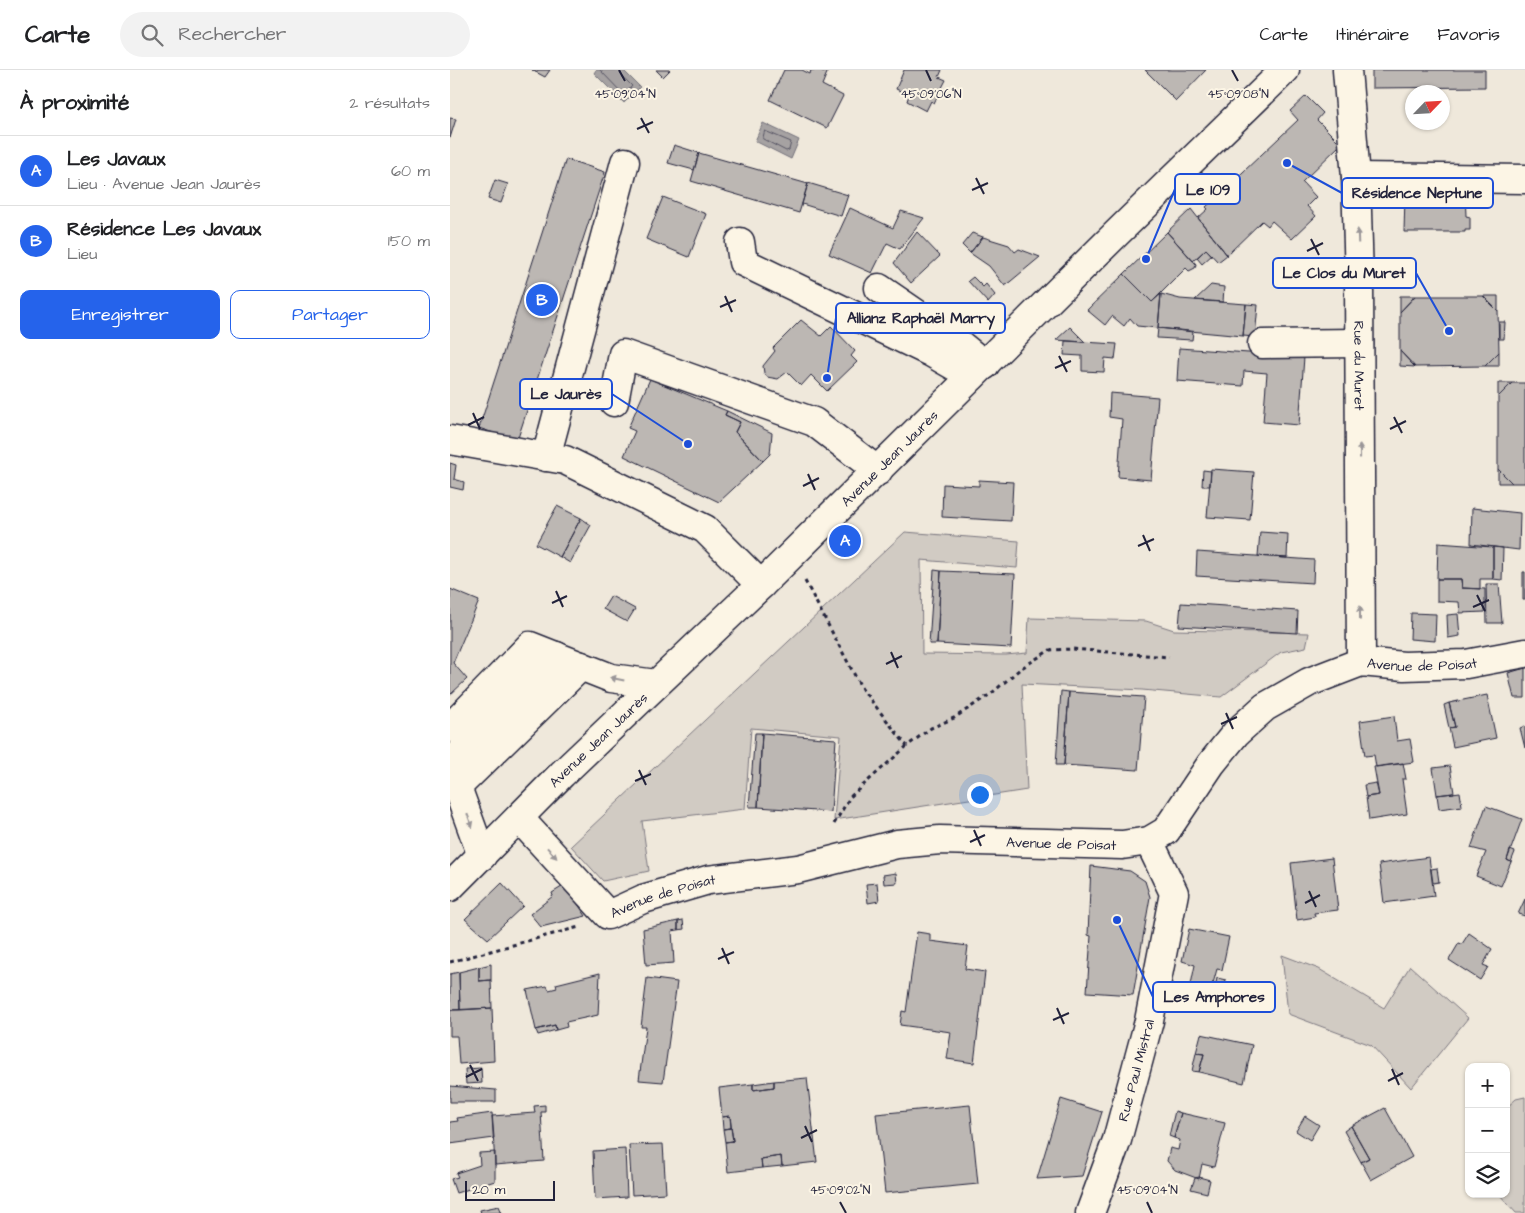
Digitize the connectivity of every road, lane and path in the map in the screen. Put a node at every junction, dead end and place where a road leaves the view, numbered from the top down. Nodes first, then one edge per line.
1 (1286, 70) edge
2 (1347, 70) edge
3 (624, 162) dead end
4 (1356, 177) junction
5 (1525, 179) edge
6 (740, 242) dead end
7 (879, 288) dead end
8 (1359, 343) junction
9 (1262, 344) dead end
10 (978, 371) junction
11 (614, 402) dead end
12 (450, 440) edge
13 (546, 457) junction
14 (878, 471) junction
15 (802, 573) dead end
16 (762, 584) junction
17 (1525, 653) edge
18 (556, 656) junction
19 (1169, 657) dead end
20 (1362, 662) junction
21 (581, 666) junction
22 (656, 684) junction
23 (450, 728) edge
24 (907, 746) junction
25 (452, 777) edge
26 (519, 818) junction
27 (834, 824) dead end
28 (1149, 841) junction
29 (482, 856) junction
30 (450, 887) edge
31 (608, 915) junction
32 (450, 962) edge
33 (1090, 1213) edge

1 - 10 street, Avenue Jean Jaurès
2 - 4 street, Rue du Muret
3 - 13 street
4 - 5 street
8 -> 4 street, Rue du Muret
6 - 10 street
7 - 10 street
8 - 9 street
20 -> 8 street, Rue du Muret
10 - 14 street, Avenue Jean Jaurès
11 - 14 street
12 - 13 street
13 - 16 street
14 - 16 street, Avenue Jean Jaurès
15 - 24 path
16 - 22 street, Avenue Jean Jaurès
17 - 20 street, Avenue de Poisat
18 - 21 street
18 - 23 street
18 - 25 street
19 - 24 path
20 - 28 street, Avenue de Poisat
22 -> 21 street
21 - 25 street
22 - 26 street, Avenue Jean Jaurès
24 - 27 path
25 -> 29 street
26 - 29 street, Avenue Jean Jaurès
26 -> 31 street
28 - 31 street, Avenue de Poisat
28 - 33 street, Rue Paul Mistral
29 - 30 street, Avenue Jean Jaurès
31 - 32 path, Avenue de Poisat

